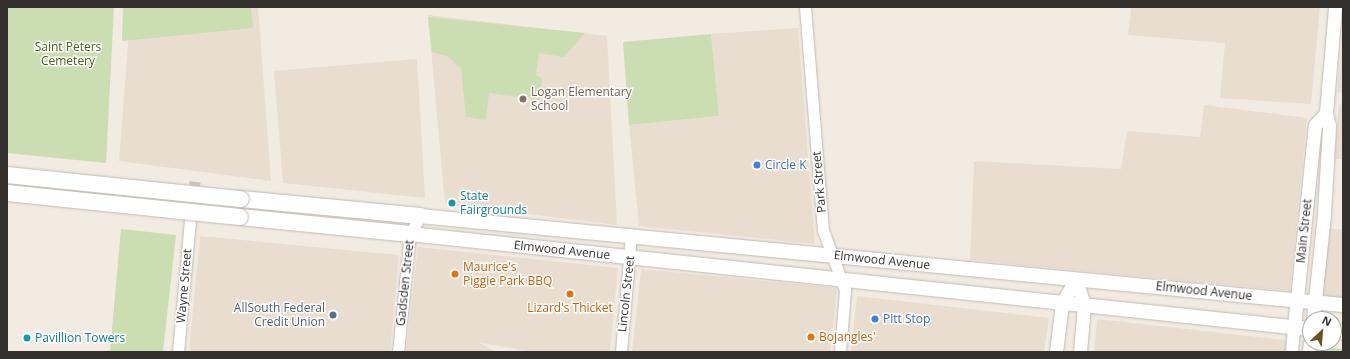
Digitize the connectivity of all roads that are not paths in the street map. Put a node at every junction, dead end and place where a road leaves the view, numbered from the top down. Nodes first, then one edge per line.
1 (805, 7) edge
2 (1335, 7) edge
3 (1326, 113) junction
4 (7, 175) edge
5 (7, 193) edge
6 (420, 216) junction
7 (190, 220) tunnel mouth
8 (410, 234) junction
9 (631, 236) junction
10 (830, 255) junction
11 (630, 257) junction
12 (1076, 279) junction
13 (842, 280) junction
14 (1297, 300) junction
15 (1315, 302) junction
16 (1062, 303) junction
17 (1084, 305) junction
18 (1343, 305) edge
19 (1314, 311) edge
20 (1294, 327) junction
21 (1302, 328) edge
22 (178, 352) edge
23 (398, 352) edge
24 (620, 352) edge
25 (840, 352) edge
26 (1056, 352) edge
27 (1080, 352) edge
28 (1292, 352) edge

1 - 10 street, Park Street
2 - 3 main road, Main Street
3 - 14 main road, Main Street
3 - 15 main road, Main Street
4 - 6 highway, bridge
5 - 8 highway, bridge
6 - 8 street, Gadsden Street
6 - 9 highway, Elmwood Avenue
7 - 22 street, Wayne Street
8 - 11 highway, Elmwood Avenue
8 - 23 street, Gadsden Street
9 - 10 highway, Elmwood Avenue
9 - 11 street, Lincoln Street
10 - 12 highway, Elmwood Avenue
10 - 13 street, Park Street
11 - 13 highway, Elmwood Avenue
11 - 24 street, Lincoln Street
12 - 14 highway, Elmwood Avenue
12 - 16 main road
12 - 17 main road
13 - 16 highway, Elmwood Avenue
13 - 25 street, Park Street
14 - 15 highway, Elmwood Avenue
14 - 20 main road, Main Street
15 - 18 highway, Elmwood Avenue
15 - 19 main road, Main Street
16 - 17 highway, Elmwood Avenue
16 - 26 main road
17 - 20 highway, Elmwood Avenue
17 - 27 main road
20 - 21 highway, Elmwood Avenue
20 - 28 main road, Main Street

